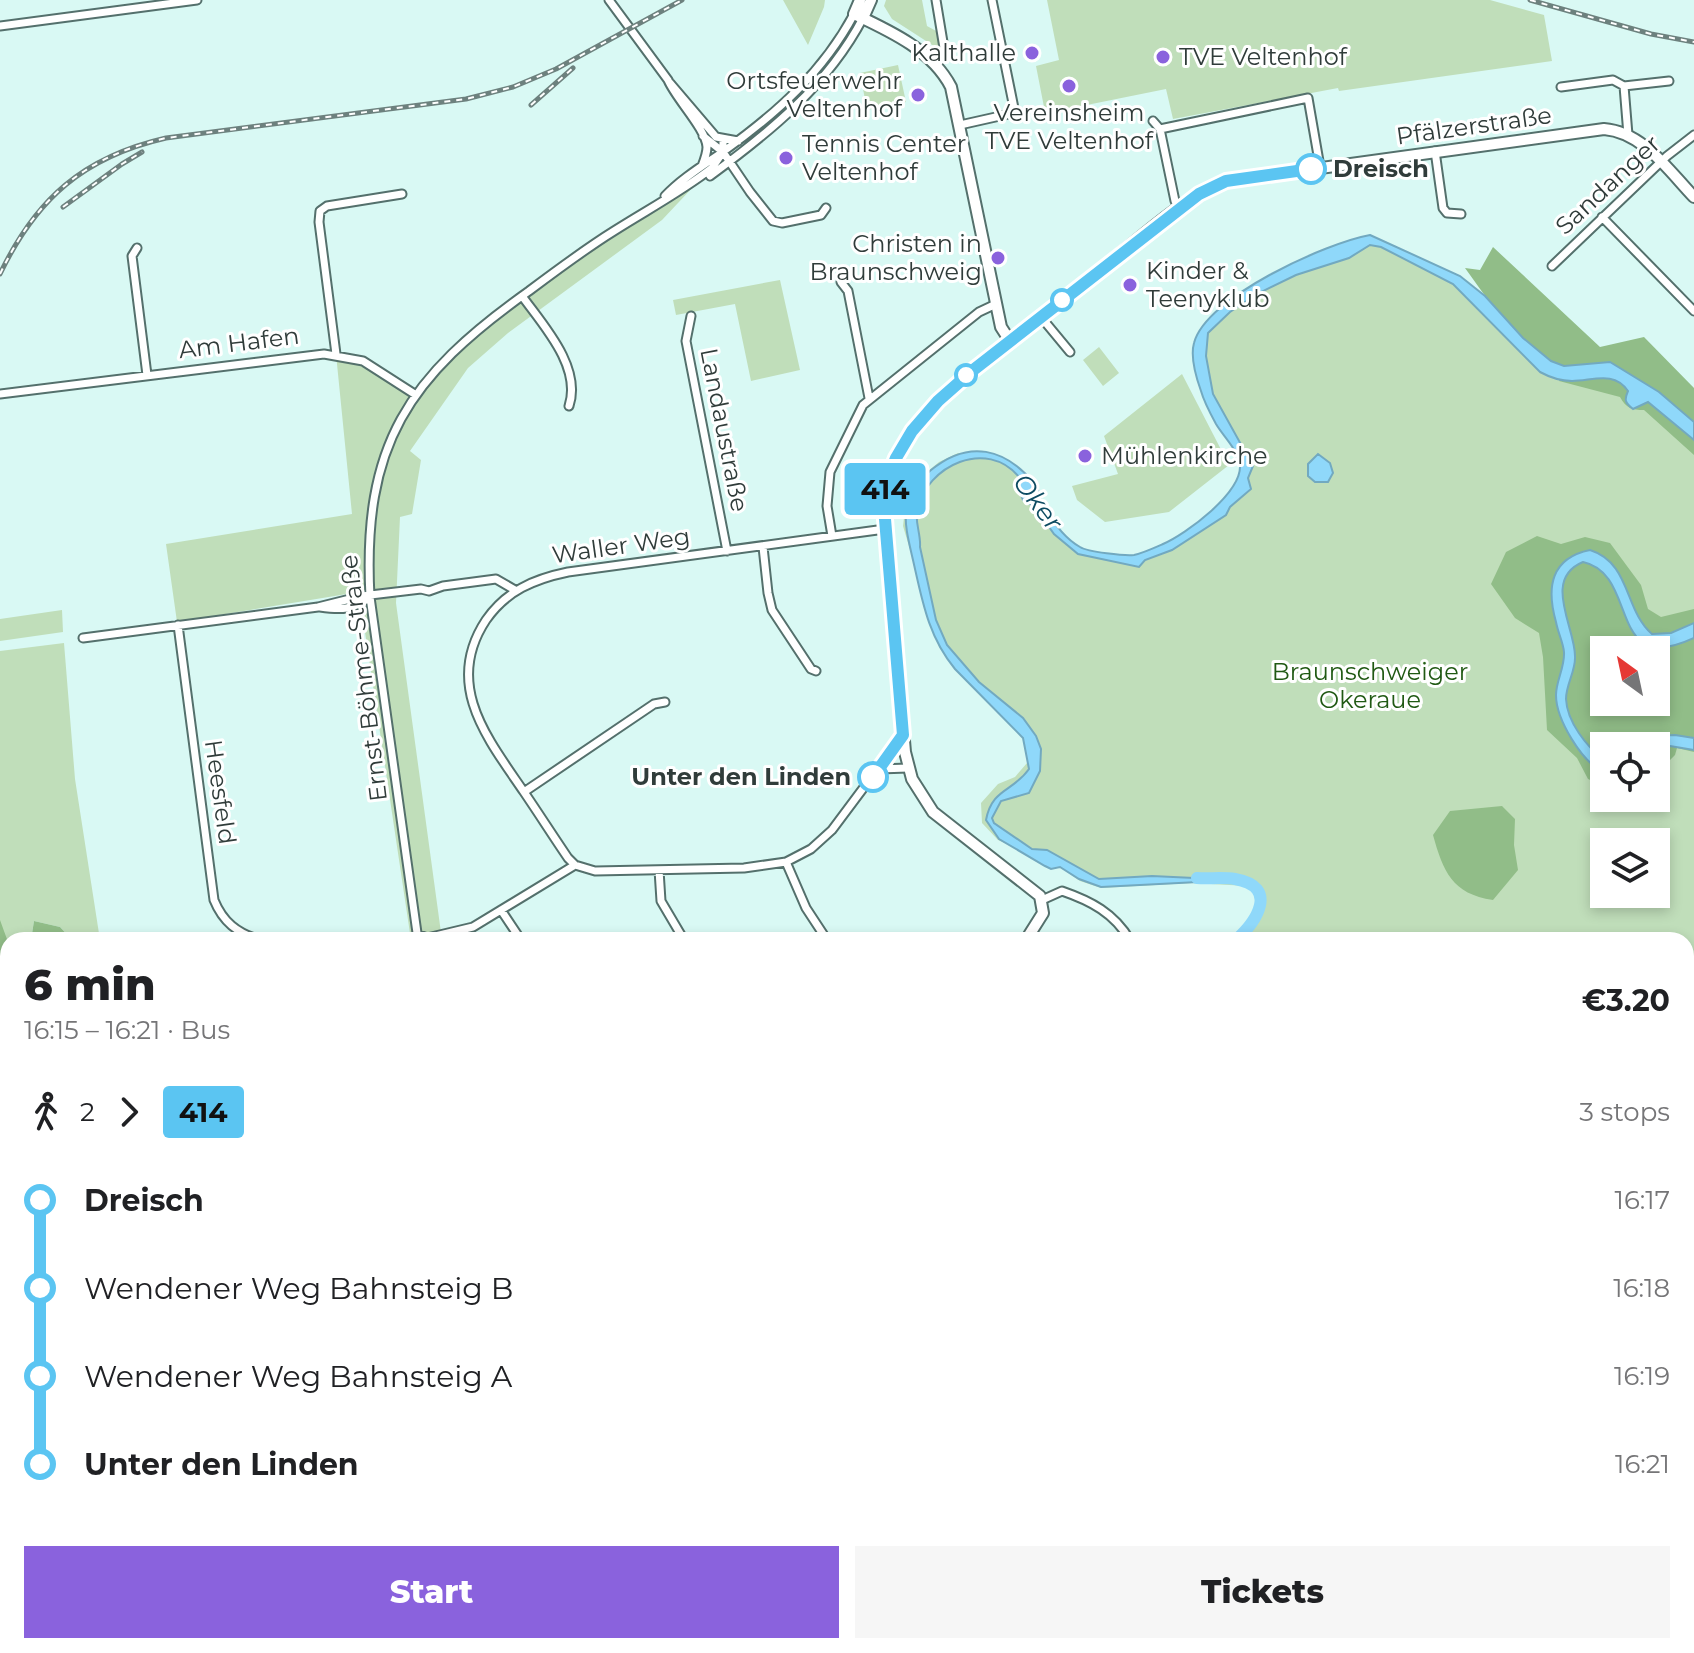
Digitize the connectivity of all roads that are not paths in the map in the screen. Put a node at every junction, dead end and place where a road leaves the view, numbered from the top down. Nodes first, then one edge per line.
1 (197, 0) edge
2 (609, 0) edge
3 (860, 0) edge
4 (871, 0) edge
5 (936, 0) edge
6 (992, 0) edge
7 (858, 16) junction
8 (0, 26) edge
9 (937, 67) junction
10 (668, 80) junction
11 (1669, 81) dead end
12 (1624, 86) junction
13 (1561, 87) dead end
14 (1153, 121) dead end
15 (960, 125) junction
16 (1160, 129) junction
17 (1628, 135) junction
18 (1694, 135) edge
19 (703, 136) junction
20 (723, 139) junction
21 (738, 141) junction
22 (1435, 151) junction
23 (723, 152) junction
24 (729, 162) junction
25 (1660, 162) junction
26 (702, 166) junction
27 (1320, 167) junction
28 (402, 194) dead end
29 (1694, 197) edge
30 (659, 203) junction
31 (826, 208) dead end
32 (1180, 208) junction
33 (1461, 214) dead end
34 (1602, 217) junction
35 (137, 248) dead end
36 (1552, 266) dead end
37 (841, 282) dead end
38 (522, 296) junction
39 (996, 304) junction
40 (1694, 311) edge
41 (691, 316) dead end
42 (1041, 317) junction
43 (1010, 341) junction
44 (1070, 352) dead end
45 (336, 354) junction
46 (147, 375) junction
47 (0, 394) edge
48 (416, 395) junction
49 (869, 398) junction
50 (569, 406) dead end
51 (885, 529) junction
52 (832, 536) junction
53 (763, 547) junction
54 (727, 551) junction
55 (515, 590) junction
56 (370, 597) junction
57 (178, 625) junction
58 (83, 638) dead end
59 (816, 671) dead end
60 (665, 702) dead end
61 (903, 735) junction
62 (908, 768) junction
63 (879, 769) junction
64 (524, 792) junction
65 (786, 862) junction
66 (575, 865) junction
67 (659, 870) junction
68 (1042, 900) junction
69 (501, 910) junction
70 (243, 932) edge
71 (417, 932) edge
72 (459, 932) edge
73 (516, 932) edge
74 (679, 932) edge
75 (822, 932) edge
76 (1031, 932) edge
77 (1124, 932) edge

1 - 8 street
2 - 10 street
3 - 7 street, Ernst-Böhme-Straße
4 - 7 street, Ernst-Böhme-Straße
5 - 9 street
6 - 15 street
7 - 9 street
7 - 21 street, Ernst-Böhme-Straße
7 - 24 street, Ernst-Böhme-Straße
9 - 15 street
10 - 19 street
10 - 20 street
11 - 12 street
12 - 13 street
12 - 17 street
14 - 16 street
15 - 39 street
16 - 27 street
16 - 32 street
17 - 22 street, Pfälzerstraße
17 - 25 street
18 - 25 street, Sandanger
19 - 23 street
19 - 26 street
20 - 21 street
20 - 23 street
21 - 23 street, Ernst-Böhme-Straße
22 - 27 street, Pfälzerstraße
22 - 33 street
23 - 24 street
23 - 26 street, Ernst-Böhme-Straße
23 - 30 street, Ernst-Böhme-Straße
24 - 30 street, Ernst-Böhme-Straße
24 - 31 street
25 - 29 street
25 - 34 street, Sandanger
26 - 30 street, Ernst-Böhme-Straße
27 - 32 street, Pfälzerstraße
28 - 45 street, Am Hafen
30 - 38 street, Ernst-Böhme-Straße
32 - 42 street, Pfälzerstraße
34 - 36 street, Sandanger
34 - 40 street
35 - 46 street, Am Hafen
37 - 49 street
38 - 48 street, Ernst-Böhme-Straße
38 - 50 street
39 - 43 street
39 - 49 street
41 - 54 street, Landaustraße
42 - 43 street, Pfälzerstraße
42 - 44 street
43 - 51 street, Pfälzerstraße
45 - 46 street, Am Hafen
45 - 48 street, Am Hafen
46 - 47 street, Am Hafen
48 - 56 street, Ernst-Böhme-Straße
49 - 52 street
51 - 52 street, Waller Weg
51 - 61 street, Pfälzerstraße
52 - 53 street, Waller Weg
53 - 54 street, Waller Weg
53 - 59 street
54 - 55 street, Waller Weg
55 - 56 street
55 - 64 street
56 - 57 street
56 - 71 street, Ernst-Böhme-Straße
57 - 58 street
57 - 70 street, Heesfeld
60 - 64 street
61 - 62 street
61 - 63 street
62 - 63 street
62 - 68 street
63 - 65 street
64 - 66 street
65 - 67 street
65 - 75 street
66 - 67 street
66 - 69 street
67 - 74 street
68 - 76 street
68 - 77 street
69 - 72 street
69 - 73 street

